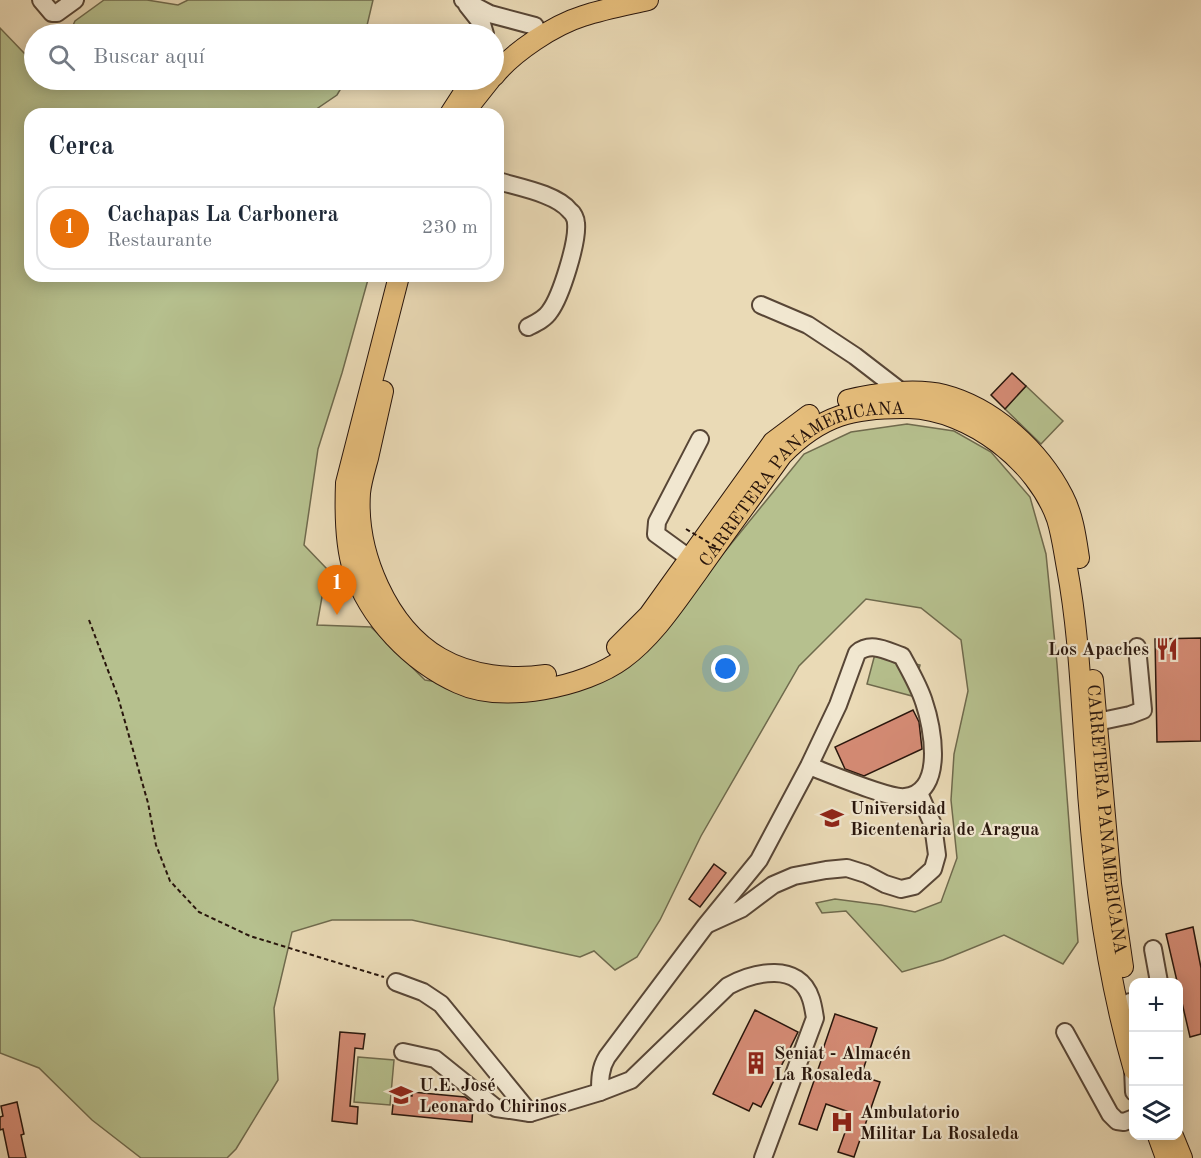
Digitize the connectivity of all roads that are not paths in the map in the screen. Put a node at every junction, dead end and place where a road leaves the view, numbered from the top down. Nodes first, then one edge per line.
1 (41, 0) edge
2 (75, 0) edge
3 (596, 0) edge
4 (648, 0) edge
5 (464, 1) edge
6 (482, 24) edge
7 (535, 26) junction
8 (504, 50) edge
9 (504, 67) edge
10 (466, 90) edge
11 (482, 90) edge
12 (454, 108) edge
13 (469, 108) edge
14 (504, 183) edge
15 (397, 282) edge
16 (409, 282) edge
17 (761, 306) dead end
18 (528, 327) dead end
19 (903, 393) junction
20 (700, 439) dead end
21 (689, 558) junction
22 (1137, 647) dead end
23 (1097, 722) junction
24 (809, 766) junction
25 (919, 793) junction
26 (705, 925) junction
27 (1153, 949) dead end
28 (1159, 978) edge
29 (396, 982) road end
30 (1129, 994) edge
31 (1065, 1032) dead end
32 (403, 1052) dead end
33 (1129, 1053) edge
34 (600, 1092) junction
35 (530, 1113) junction
36 (1129, 1120) edge
37 (1159, 1140) edge
38 (1175, 1140) edge
39 (763, 1158) edge
40 (1166, 1158) edge
41 (1182, 1158) edge

1 - 2 street
3 - 7 main road
4 - 9 main road
5 - 6 street
5 - 7 street
7 - 8 main road
10 - 12 main road
11 - 13 main road
14 - 18 street
15 - 33 main road, CARRETERA PANAMERICANA
16 - 21 main road, CARRETERA PANAMERICANA
17 - 19 street
19 - 21 main road, CARRETERA PANAMERICANA
19 - 23 main road, CARRETERA PANAMERICANA
20 - 21 street
22 - 23 street
23 - 30 main road, CARRETERA PANAMERICANA
24 - 25 street
24 - 25 street
24 - 26 street
25 - 26 street
26 - 34 street
27 - 28 street
29 - 35 street
31 - 36 street
32 - 35 street
34 - 35 street
34 - 39 street
37 - 40 main road
38 - 41 main road

